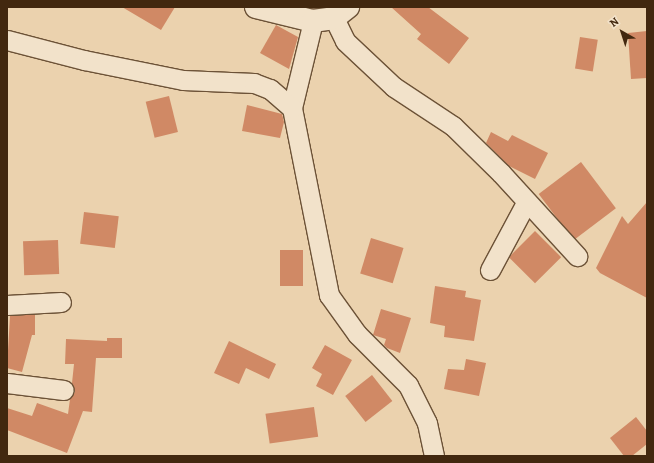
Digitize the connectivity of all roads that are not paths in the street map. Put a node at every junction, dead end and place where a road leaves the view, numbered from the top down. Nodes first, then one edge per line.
1 (256, 7) edge
2 (341, 13) edge
3 (312, 21) junction
4 (7, 40) edge
5 (292, 108) junction
6 (526, 203) junction
7 (577, 256) dead end
8 (490, 270) dead end
9 (61, 302) dead end
10 (7, 305) edge
11 (7, 383) edge
12 (64, 390) dead end
13 (434, 456) edge

1 - 3 main road
2 - 3 main road
2 - 6 street
3 - 5 street
4 - 5 street
5 - 13 street
6 - 7 street
6 - 8 street
9 - 10 street
11 - 12 street

